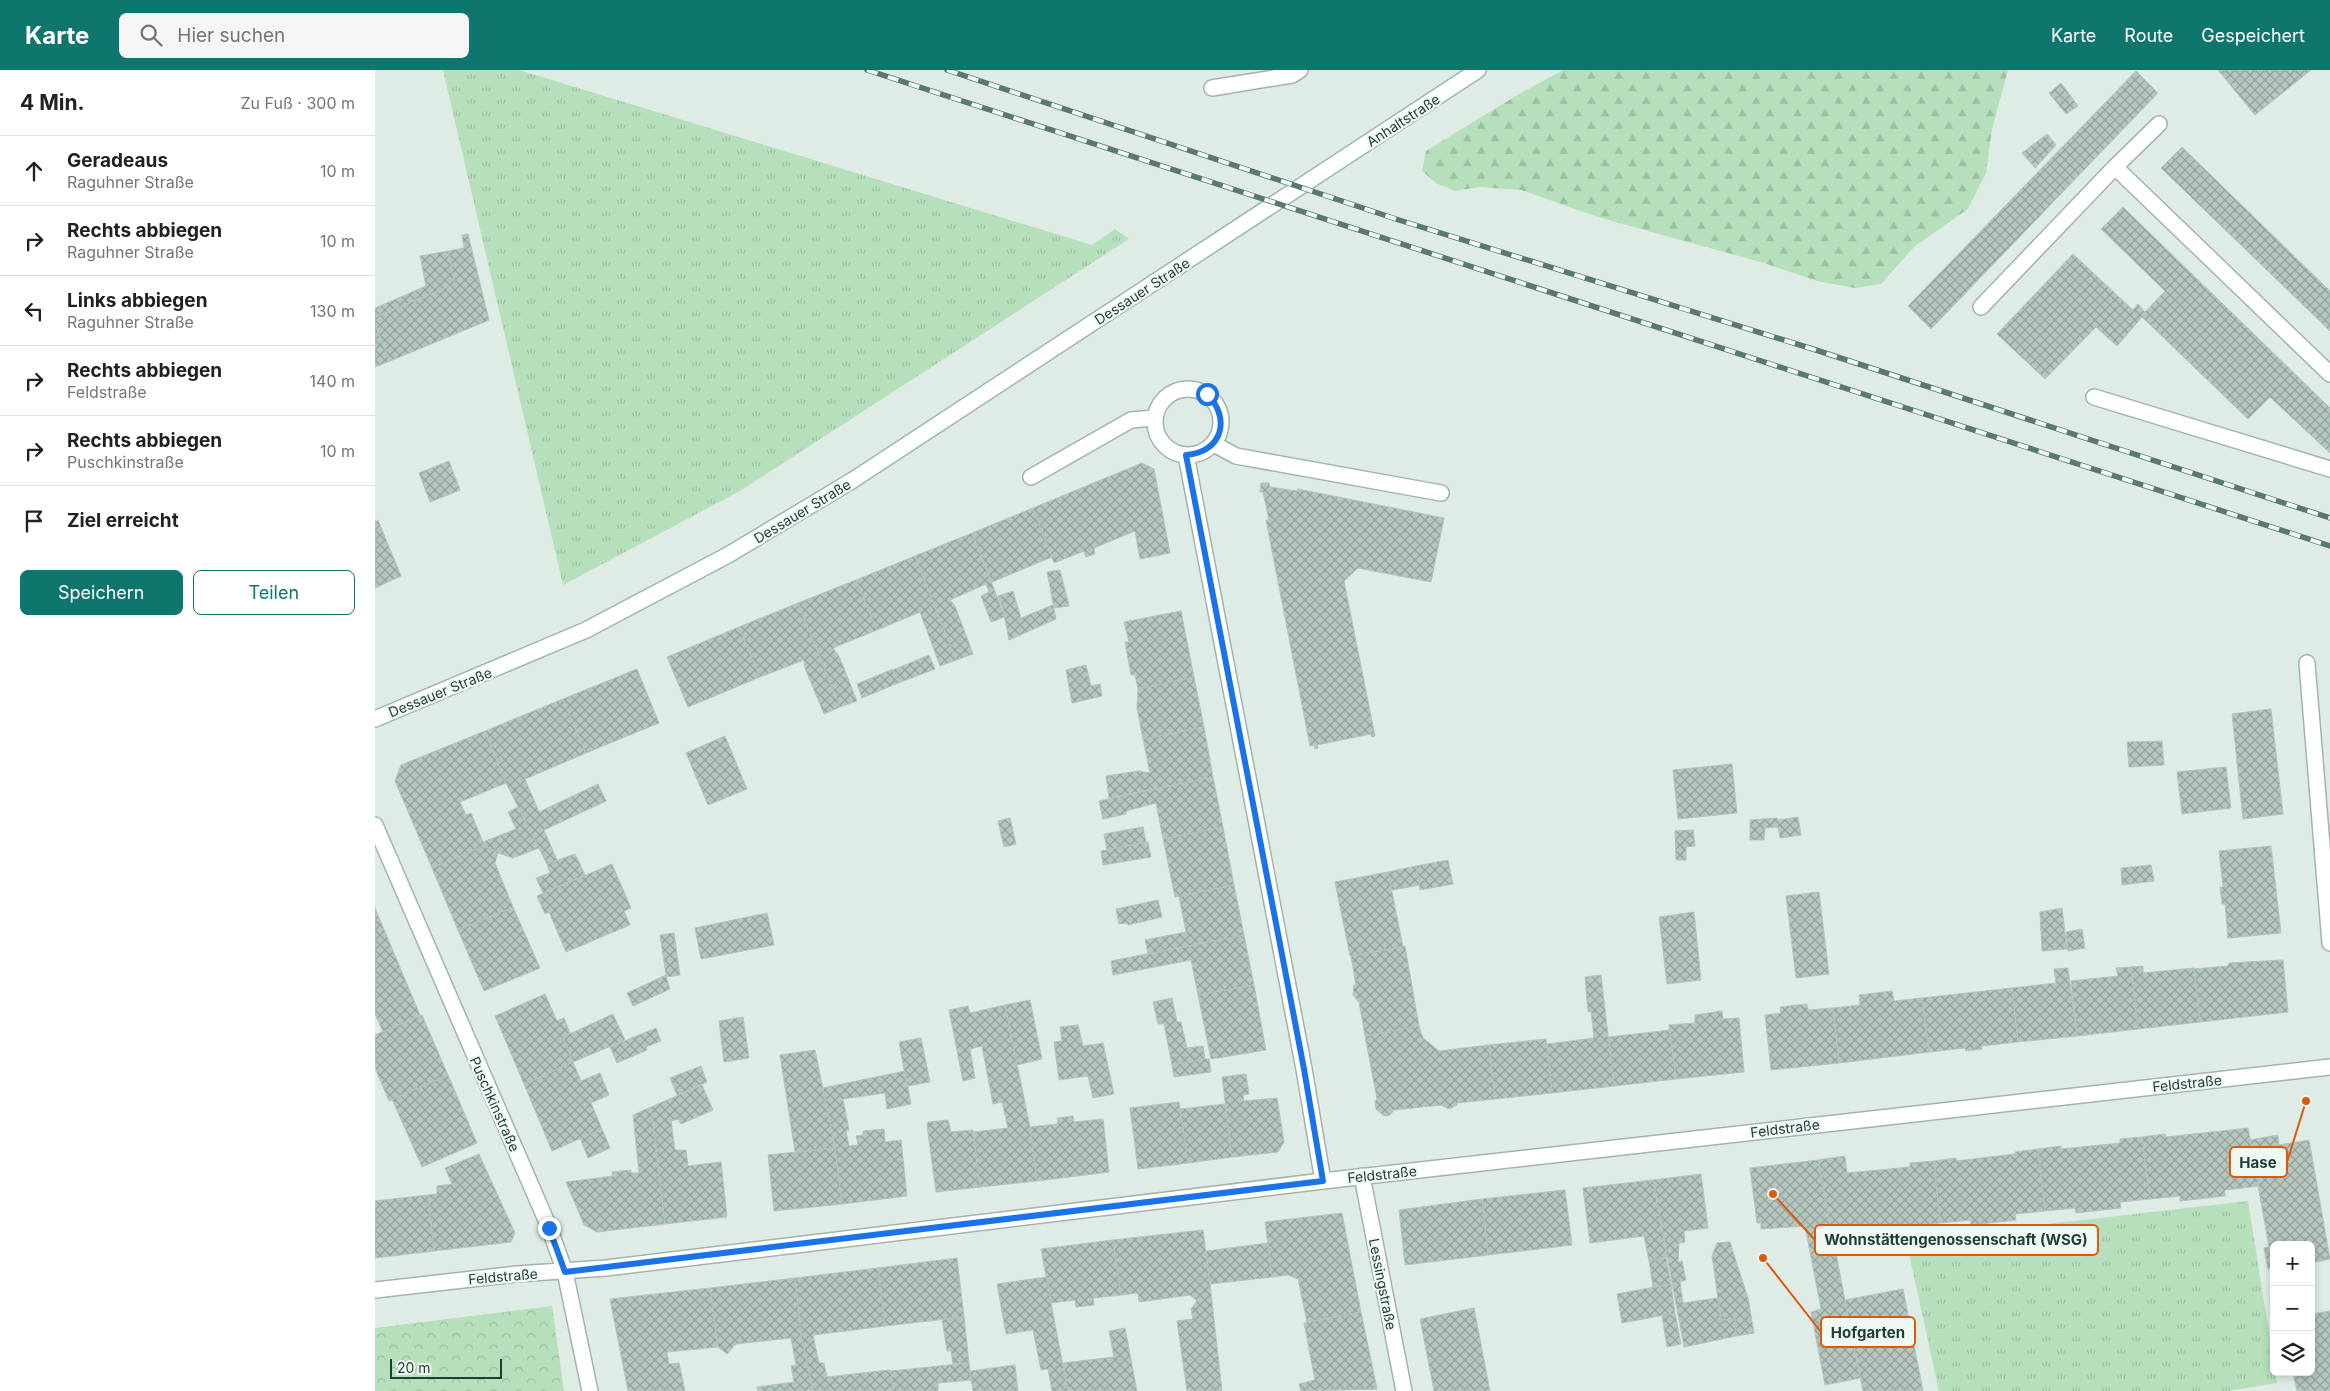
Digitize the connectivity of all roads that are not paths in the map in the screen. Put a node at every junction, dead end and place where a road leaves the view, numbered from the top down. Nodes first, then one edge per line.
1 (1300, 70) edge
2 (1478, 70) edge
3 (1212, 88) dead end
4 (2159, 124) dead end
5 (2115, 167) junction
6 (1201, 253) joint
7 (1981, 307) dead end
8 (2330, 374) edge
9 (2094, 397) dead end
10 (1155, 418) junction
11 (1213, 444) junction
12 (1186, 455) junction
13 (2330, 469) edge
14 (1031, 477) dead end
15 (1441, 493) dead end
16 (2307, 663) dead end
17 (375, 719) edge
18 (375, 825) edge
19 (2330, 943) edge
20 (2330, 1067) edge
21 (1362, 1176) junction
22 (1323, 1181) junction
23 (565, 1272) junction
24 (375, 1290) edge
25 (589, 1391) edge
26 (1404, 1391) edge

1 - 3 street
2 - 6 street, Anhaltstraße
4 - 5 street
5 - 7 street
5 - 8 street
6 - 17 street, Dessauer Straße
9 - 13 street
10 - 11 street
10 - 12 street
10 - 14 street
11 - 12 street
11 - 15 street
12 - 22 street
16 - 19 street
18 - 23 street, Puschkinstraße
20 - 21 street, Feldstraße
21 - 22 street, Feldstraße
21 - 26 street, Lessingstraße
22 - 23 street, Feldstraße
23 - 24 street, Feldstraße
23 - 25 street, Puschkinstraße

